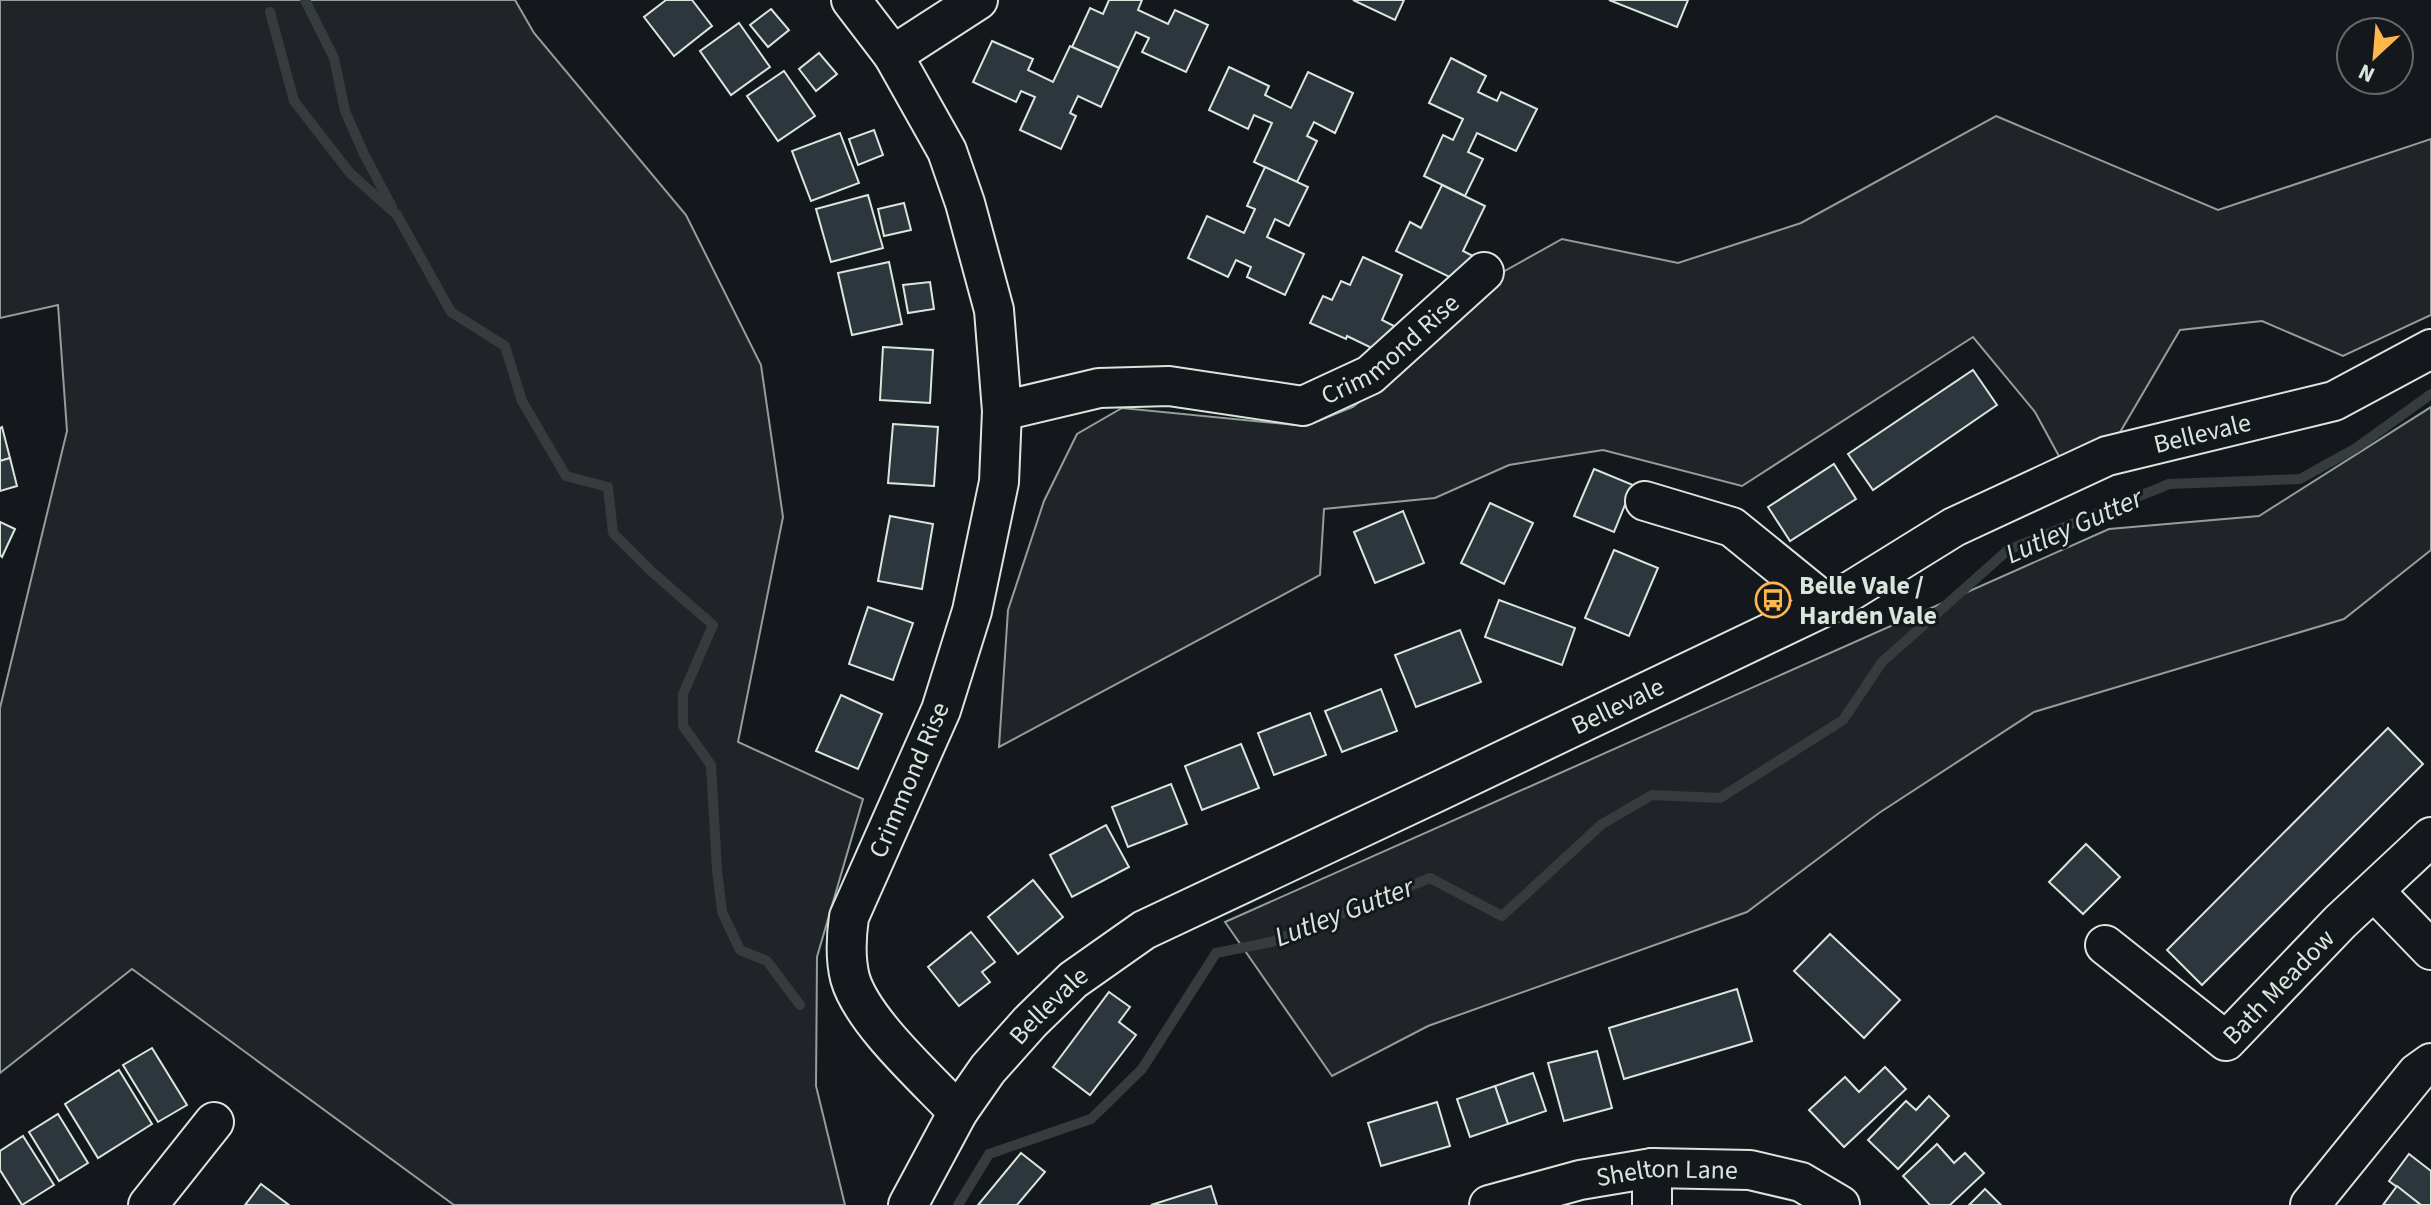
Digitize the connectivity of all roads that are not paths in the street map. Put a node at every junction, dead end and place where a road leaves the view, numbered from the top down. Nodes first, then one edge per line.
1 (851, 0) edge
2 (978, 0) edge
3 (893, 55) junction
4 (1484, 272) dead end
5 (2431, 349) edge
6 (1002, 411) junction
7 (1645, 501) dead end
8 (1828, 605) junction
9 (2431, 837) edge
10 (2375, 892) junction
11 (2105, 945) dead end
12 (2431, 950) edge
13 (2431, 1063) edge
14 (958, 1112) junction
15 (214, 1122) dead end
16 (1652, 1168) junction
17 (148, 1205) edge
18 (908, 1205) edge
19 (1489, 1205) edge
20 (1652, 1205) edge
21 (1840, 1205) edge
22 (2310, 1205) edge

1 - 3 street, Crimmond Rise
2 - 3 street
3 - 6 street, Crimmond Rise
4 - 6 street, Crimmond Rise
5 - 8 street, Bellevale
6 - 14 street, Crimmond Rise
7 - 8 street
8 - 14 street, Bellevale
9 - 10 street, Bath Meadow
10 - 11 street, Bath Meadow
10 - 12 street
13 - 22 street
14 - 18 street, Bellevale
15 - 17 street
16 - 19 street, Shelton Lane
16 - 20 street
16 - 21 street, Shelton Lane

